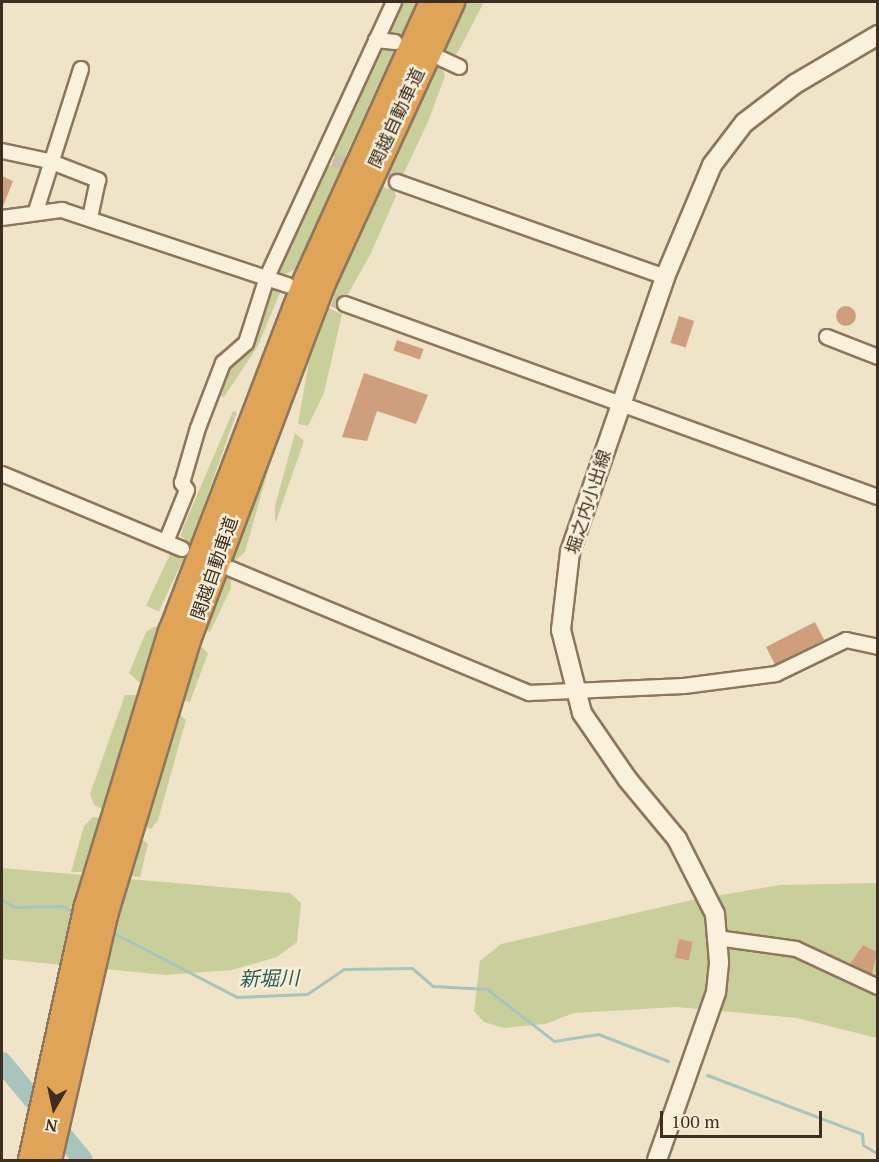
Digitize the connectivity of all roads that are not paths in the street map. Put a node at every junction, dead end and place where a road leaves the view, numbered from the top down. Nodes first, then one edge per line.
1 (394, 2) edge
2 (432, 2) edge
3 (452, 2) edge
4 (878, 35) edge
5 (376, 40) junction
6 (394, 42) dead end
7 (442, 59) dead end
8 (459, 67) dead end
9 (81, 69) dead end
10 (2, 151) edge
11 (49, 161) junction
12 (397, 182) tunnel mouth
13 (36, 212) junction
14 (90, 217) junction
15 (2, 218) edge
16 (267, 277) junction
17 (665, 277) junction
18 (288, 285) dead end
19 (345, 304) tunnel mouth
20 (826, 337) dead end
21 (878, 357) edge
22 (621, 405) junction
23 (2, 474) edge
24 (878, 496) edge
25 (166, 542) junction
26 (182, 549) dead end
27 (231, 569) dead end
28 (878, 647) edge
29 (574, 692) junction
30 (96, 910) junction
31 (717, 938) junction
32 (878, 987) edge
33 (31, 1161) edge
34 (50, 1161) edge
35 (657, 1161) edge

1 - 5 street
2 - 30 highway, 関越自動車道
3 - 30 highway, 関越自動車道
4 - 17 main road, 堀之内小出線
5 - 6 street
5 - 16 street
7 - 8 street
9 - 11 street
10 - 11 street
11 - 13 street
11 - 14 street
12 - 17 street
13 - 14 street
13 - 15 street
14 - 16 street
16 - 18 street
16 - 25 street
17 - 22 main road, 堀之内小出線
19 - 22 street
20 - 21 street
22 - 24 street
22 - 29 main road, 堀之内小出線
23 - 25 street
25 - 26 street
27 - 29 street
28 - 29 street
29 - 31 main road, 堀之内小出線
30 - 33 highway, 関越自動車道
30 - 34 highway, 関越自動車道
31 - 32 street
31 - 35 main road, 堀之内小出線

